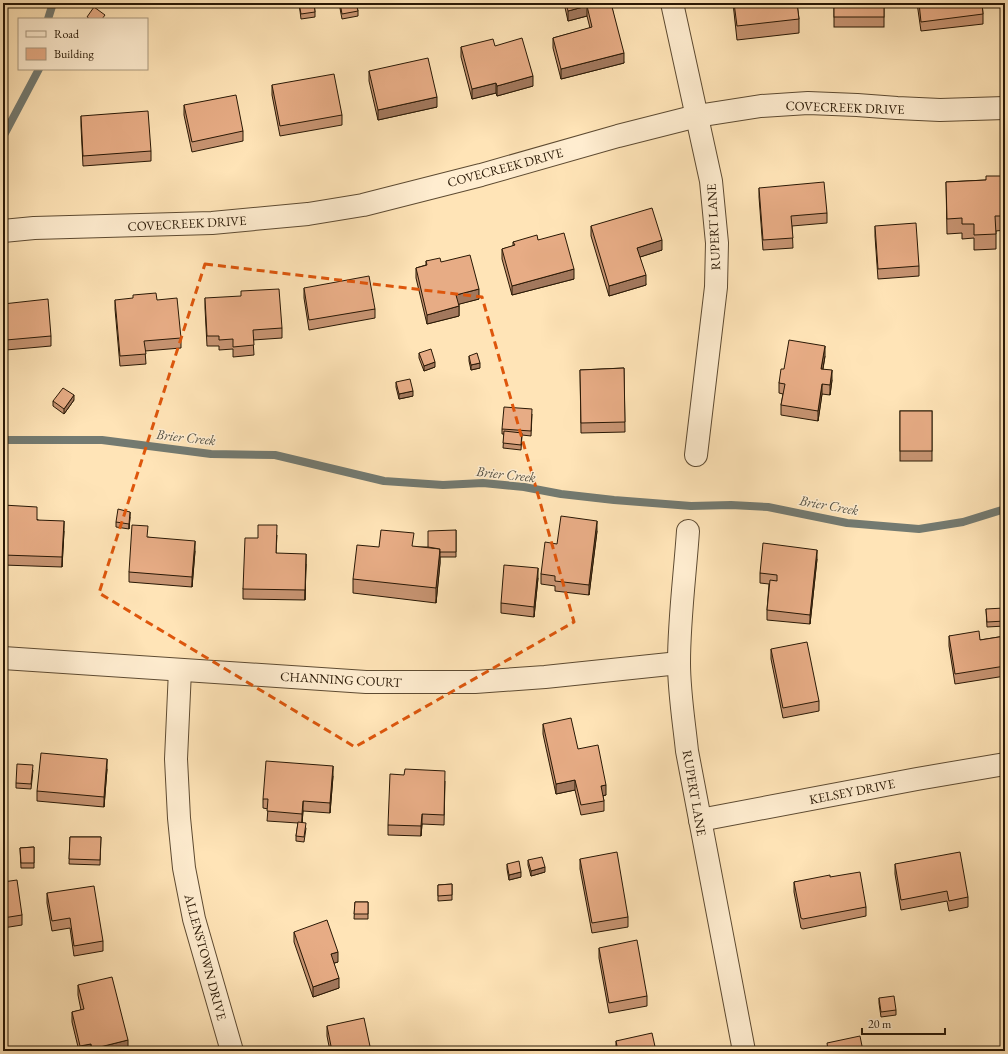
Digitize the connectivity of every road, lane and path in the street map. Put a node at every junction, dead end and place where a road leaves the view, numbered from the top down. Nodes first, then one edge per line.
1 (672, 3) edge
2 (1005, 108) edge
3 (697, 116) junction
4 (3, 231) edge
5 (696, 455) dead end
6 (688, 531) dead end
7 (3, 658) edge
8 (679, 663) junction
9 (180, 670) junction
10 (1005, 764) edge
11 (700, 820) junction
12 (232, 1051) edge
13 (744, 1051) edge

1 - 3 street, RUPERT LANE
2 - 3 street, COVECREEK DRIVE
3 - 4 street, COVECREEK DRIVE
3 - 5 street, RUPERT LANE
6 - 8 street, RUPERT LANE
7 - 9 street, CHANNING COURT
8 - 9 street, CHANNING COURT
8 - 11 street, RUPERT LANE
9 - 12 street, ALLENSTOWN DRIVE
10 - 11 street, KELSEY DRIVE
11 - 13 street, RUPERT LANE

